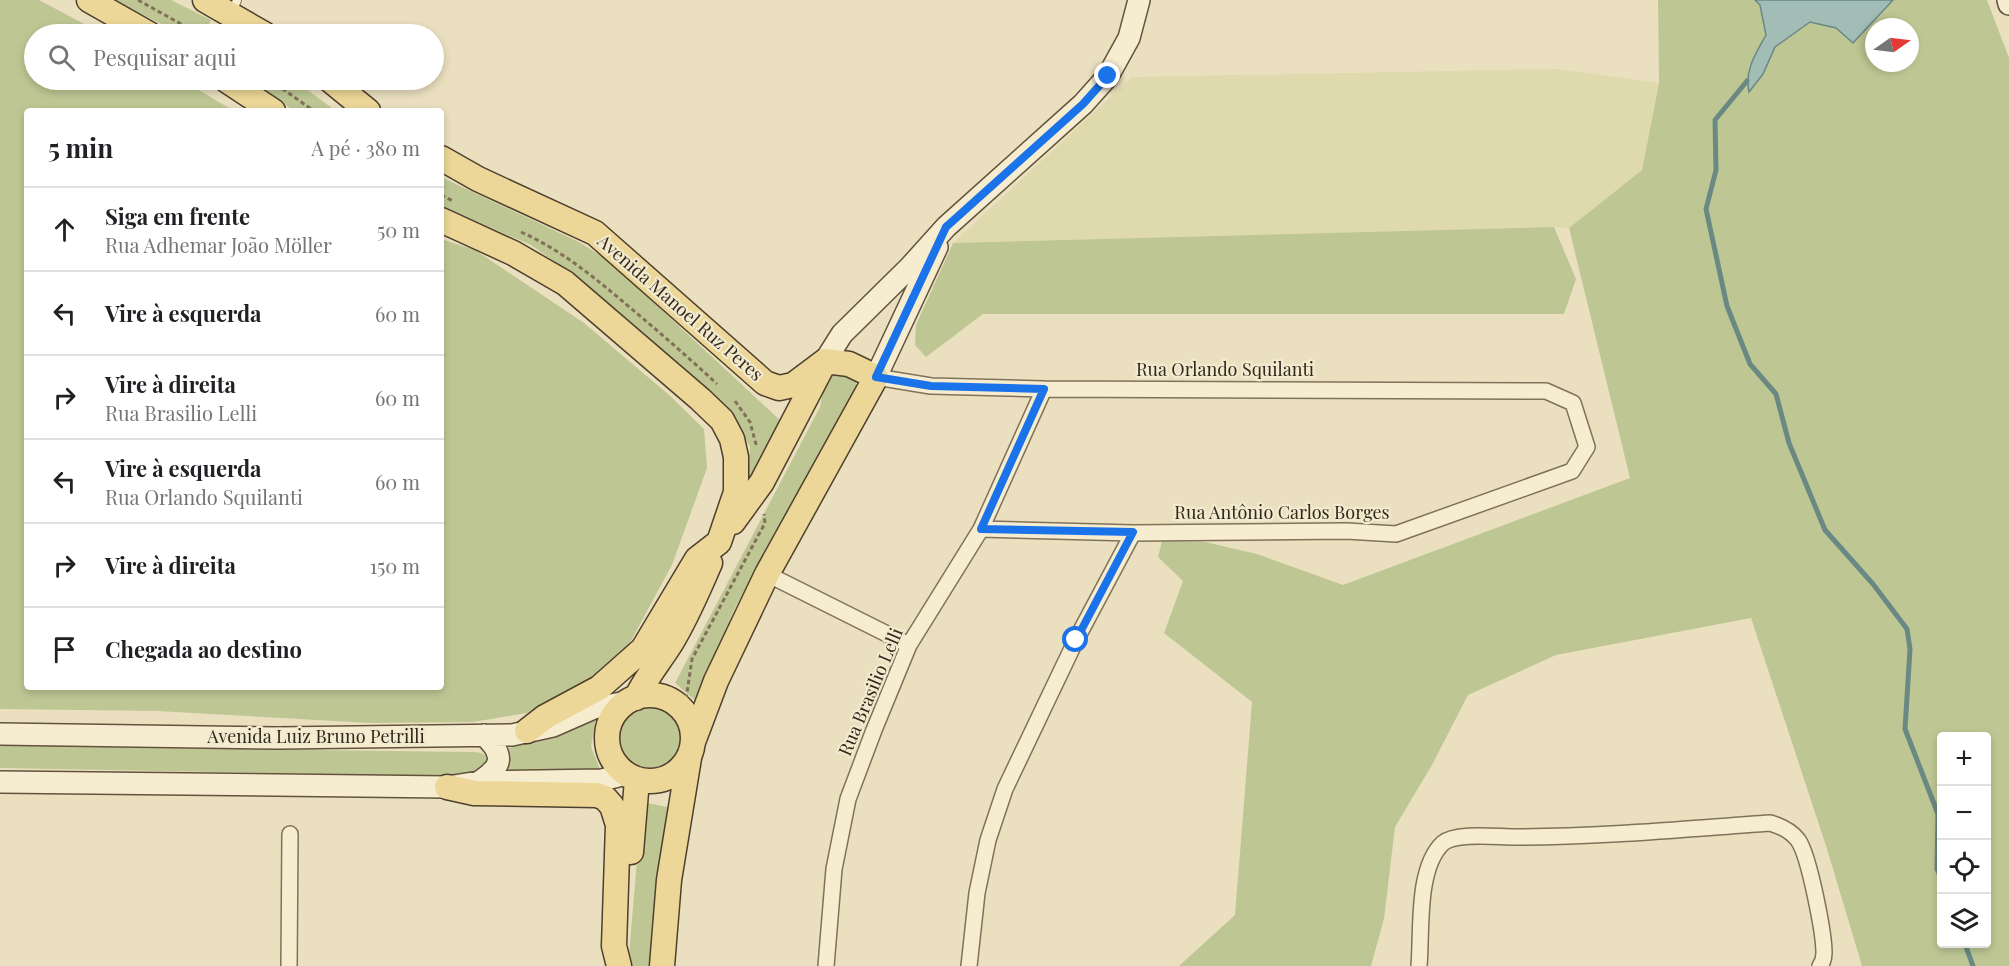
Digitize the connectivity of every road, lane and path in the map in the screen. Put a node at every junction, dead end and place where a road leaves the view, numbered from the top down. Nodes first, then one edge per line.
1 (89, 0) edge
2 (138, 0) edge
3 (206, 0) edge
4 (1139, 0) edge
5 (231, 16) edge
6 (131, 24) edge
7 (181, 24) edge
8 (246, 24) edge
9 (241, 90) edge
10 (284, 90) edge
11 (342, 90) edge
12 (268, 108) edge
13 (310, 108) edge
14 (364, 108) edge
15 (444, 160) edge
16 (444, 221) edge
17 (946, 227) junction
18 (825, 361) junction
19 (876, 377) junction
20 (1044, 389) junction
21 (1572, 471) joint
22 (981, 529) junction
23 (1133, 532) junction
24 (719, 542) junction
25 (767, 574) junction
26 (909, 645) junction
27 (632, 700) junction
28 (527, 731) junction
29 (0, 734) edge
30 (484, 735) junction
31 (691, 750) junction
32 (632, 777) junction
33 (0, 782) edge
34 (479, 782) junction
35 (447, 787) junction
36 (290, 834) dead end
37 (1822, 963) edge
38 (289, 966) edge
39 (620, 966) edge
40 (662, 966) edge
41 (826, 966) edge
42 (969, 966) edge
43 (1419, 966) edge

1 - 6 main road
2 - 7 path
3 - 5 main road
4 - 17 main road
5 - 8 main road
9 - 12 main road
10 - 13 path
11 - 14 main road
15 - 18 main road, Avenida Manoel Ruz Peres
16 - 24 main road
17 - 18 main road
17 - 19 main road
18 - 19 main road
18 - 24 main road
19 - 20 street, Rua Orlando Squilanti
19 - 25 main road
20 - 21 street, Rua Orlando Squilanti
20 - 22 street, Rua Brasilio Lelli
21 - 23 street, Rua Antônio Carlos Borges
22 - 23 street, Rua Antônio Carlos Borges
22 - 26 street, Rua Brasilio Lelli
23 - 42 street
24 - 27 main road
24 - 28 main road
25 - 26 street
25 - 31 main road
26 - 41 street, Rua Brasilio Lelli
27 - 28 main road, Avenida Luiz Bruno Petrilli
27 - 31 main road
27 - 32 main road
28 - 30 main road, Avenida Luiz Bruno Petrilli
29 - 30 main road, Avenida Luiz Bruno Petrilli
30 - 34 main road
31 - 32 main road
31 - 40 main road
32 - 34 main road
32 - 39 main road
33 - 35 main road
34 - 35 main road
35 - 39 main road
36 - 38 street
37 - 43 street

